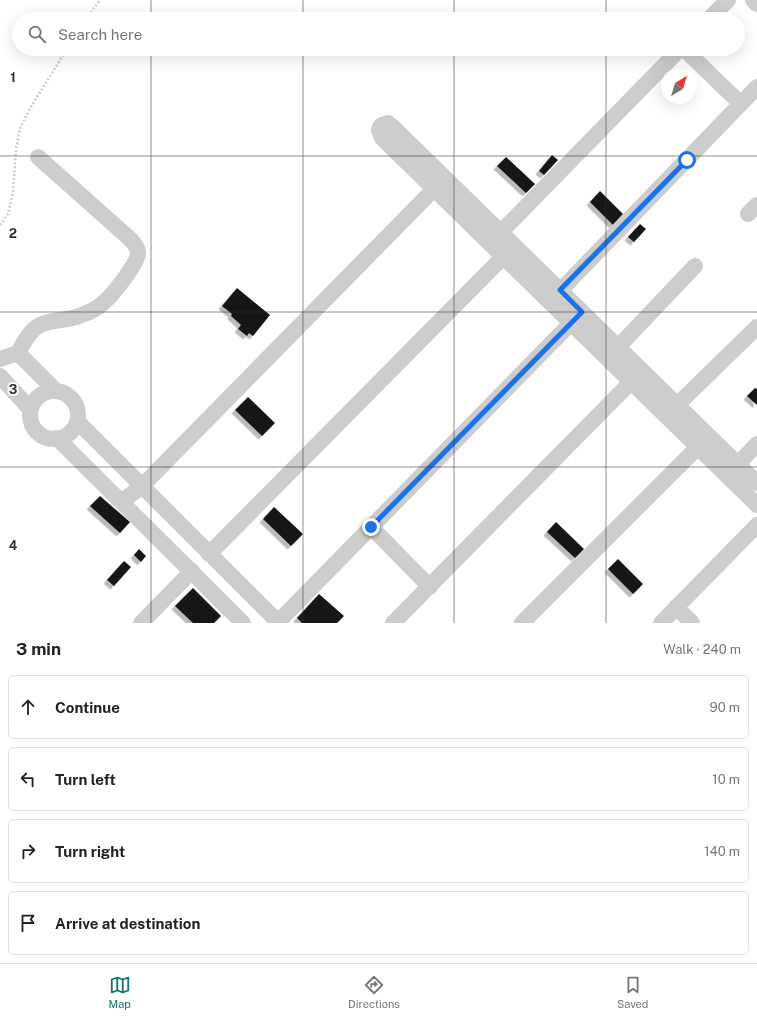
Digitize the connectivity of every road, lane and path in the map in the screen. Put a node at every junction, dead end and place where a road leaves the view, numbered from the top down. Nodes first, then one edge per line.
1 (100, 0) edge
2 (728, 0) edge
3 (752, 0) edge
4 (757, 4) edge
5 (91, 12) edge
6 (716, 12) edge
7 (63, 56) edge
8 (673, 56) edge
9 (691, 56) edge
10 (757, 87) edge
11 (741, 104) junction
12 (38, 158) dead end
13 (439, 183) junction
14 (0, 225) edge
15 (501, 232) junction
16 (503, 257) junction
17 (695, 266) dead end
18 (555, 296) junction
19 (576, 317) junction
20 (757, 327) edge
21 (618, 347) junction
22 (18, 353) junction
23 (0, 359) edge
24 (0, 376) edge
25 (631, 382) junction
26 (55, 390) junction
27 (677, 405) junction
28 (30, 409) junction
29 (77, 421) junction
30 (57, 438) junction
31 (704, 442) junction
32 (757, 444) edge
33 (738, 464) junction
34 (757, 483) edge
35 (141, 486) junction
36 (122, 502) junction
37 (757, 505) edge
38 (757, 525) edge
39 (371, 527) junction
40 (209, 554) junction
41 (192, 571) junction
42 (430, 587) junction
43 (676, 607) junction
44 (140, 623) edge
45 (243, 623) edge
46 (278, 623) edge
47 (393, 623) edge
48 (522, 623) edge
49 (661, 623) edge
50 (692, 623) edge

1 - 5 path
2 - 6 street
3 - 4 street
7 - 14 path
8 - 15 street
9 - 11 street
10 - 11 street
11 - 18 street
12 - 22 street
13 - 15 street
13 - 16 street
13 - 35 street
15 - 18 street
16 - 18 street
16 - 40 street
17 - 21 street
18 - 19 street
19 - 21 street
19 - 25 street
19 - 39 street
20 - 27 street
21 - 27 street
22 - 23 street
22 - 26 street
24 - 28 street
25 - 31 street
25 - 42 street
26 - 28 street
26 - 29 street
27 - 31 street
28 - 30 street
29 - 30 street
29 - 35 street
30 - 36 street
31 - 33 street
31 - 37 street
31 - 48 street
32 - 33 street
33 - 34 street
35 - 36 street
35 - 40 street
36 - 41 street
38 - 43 street
39 - 42 street
39 - 46 street
40 - 46 street
41 - 44 street
41 - 45 street
42 - 47 street
43 - 49 street
43 - 50 street

